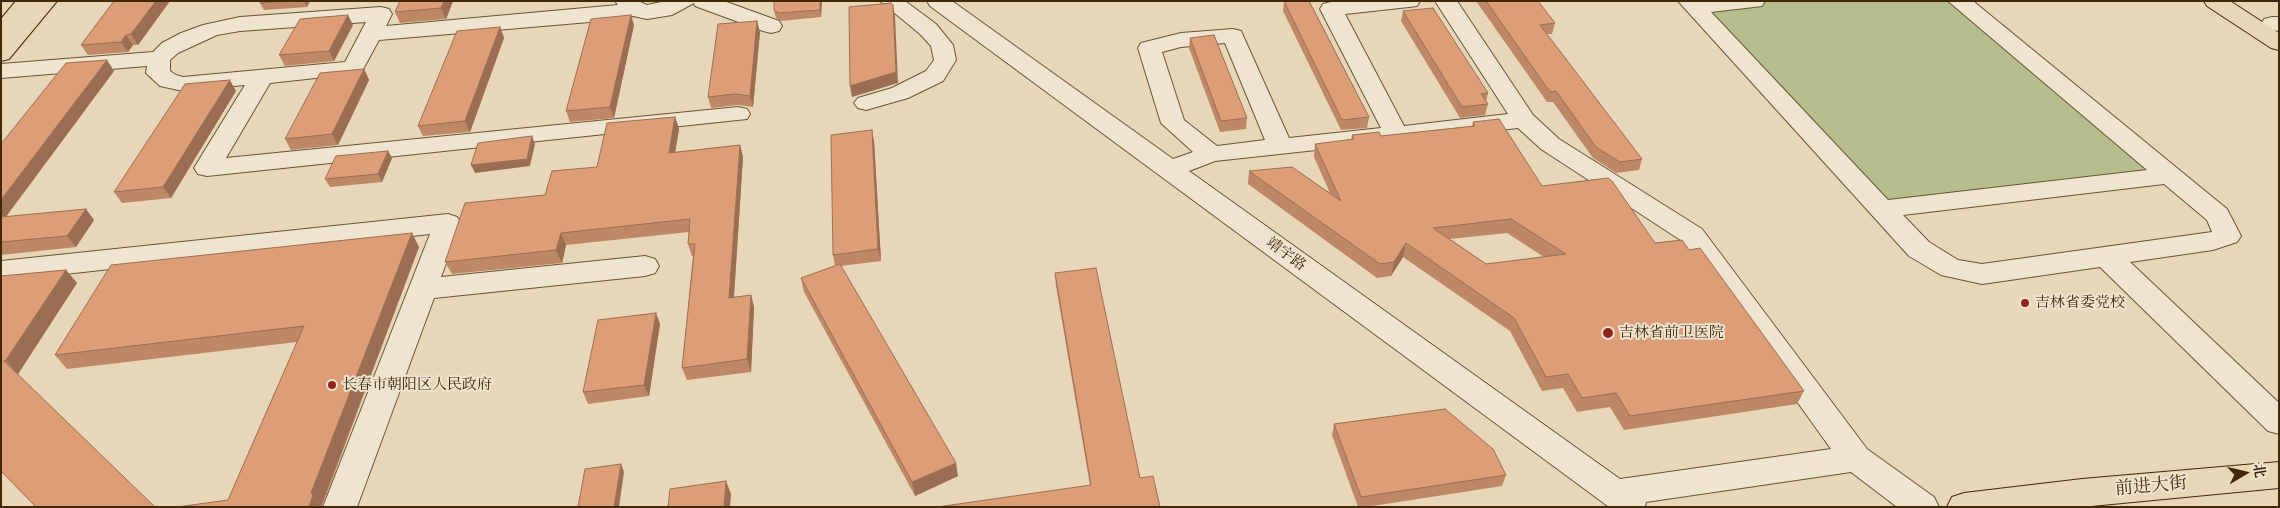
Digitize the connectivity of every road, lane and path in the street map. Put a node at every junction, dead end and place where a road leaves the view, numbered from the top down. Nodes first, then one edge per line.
1 (27, 1) edge
2 (46, 1) edge
3 (684, 1) edge
4 (703, 1) edge
5 (892, 1) edge
6 (938, 1) edge
7 (1409, 1) edge
8 (1446, 1) edge
9 (1754, 1) edge
10 (1959, 1) edge
11 (2216, 1) edge
12 (2237, 1) edge
13 (1692, 4) edge
14 (630, 5) edge
15 (322, 10) edge
16 (771, 26) dead end
17 (2277, 30) edge
18 (1, 34) edge
19 (370, 34) junction
20 (1, 54) edge
21 (159, 58) junction
22 (1, 71) edge
23 (262, 76) junction
24 (866, 103) dead end
25 (738, 114) dead end
26 (1524, 120) junction
27 (1396, 133) junction
28 (1280, 146) junction
29 (1212, 154) junction
30 (1169, 169) junction
31 (2170, 175) junction
32 (1882, 209) junction
33 (2106, 256) junction
34 (645, 266) dead end
35 (1, 271) edge
36 (423, 289) junction
37 (2279, 422) edge
38 (1856, 458) junction
39 (2279, 475) edge
40 (1624, 500) edge
41 (340, 507) edge
42 (1922, 507) edge
43 (1964, 507) edge

1 - 18 main road
2 - 20 main road
3 - 14 street
4 - 16 street
5 - 24 street
6 - 30 street, 靖宇路
7 - 27 street
8 - 26 street
9 - 13 street
10 - 31 street
11 - 17 main road
12 - 17 main road
13 - 32 street
14 - 19 street
15 - 19 street
15 - 21 street
19 - 23 street
21 - 22 street
21 - 23 street
23 - 25 street
26 - 27 street
26 - 38 street
27 - 28 street
28 - 29 street
28 - 29 street
29 - 30 street
30 - 40 street, 靖宇路
31 - 32 street
31 - 33 street
32 - 33 street
33 - 37 street
34 - 36 street
35 - 36 street
36 - 41 street
38 - 40 street
38 - 42 street
39 - 43 main road, 前进大街

